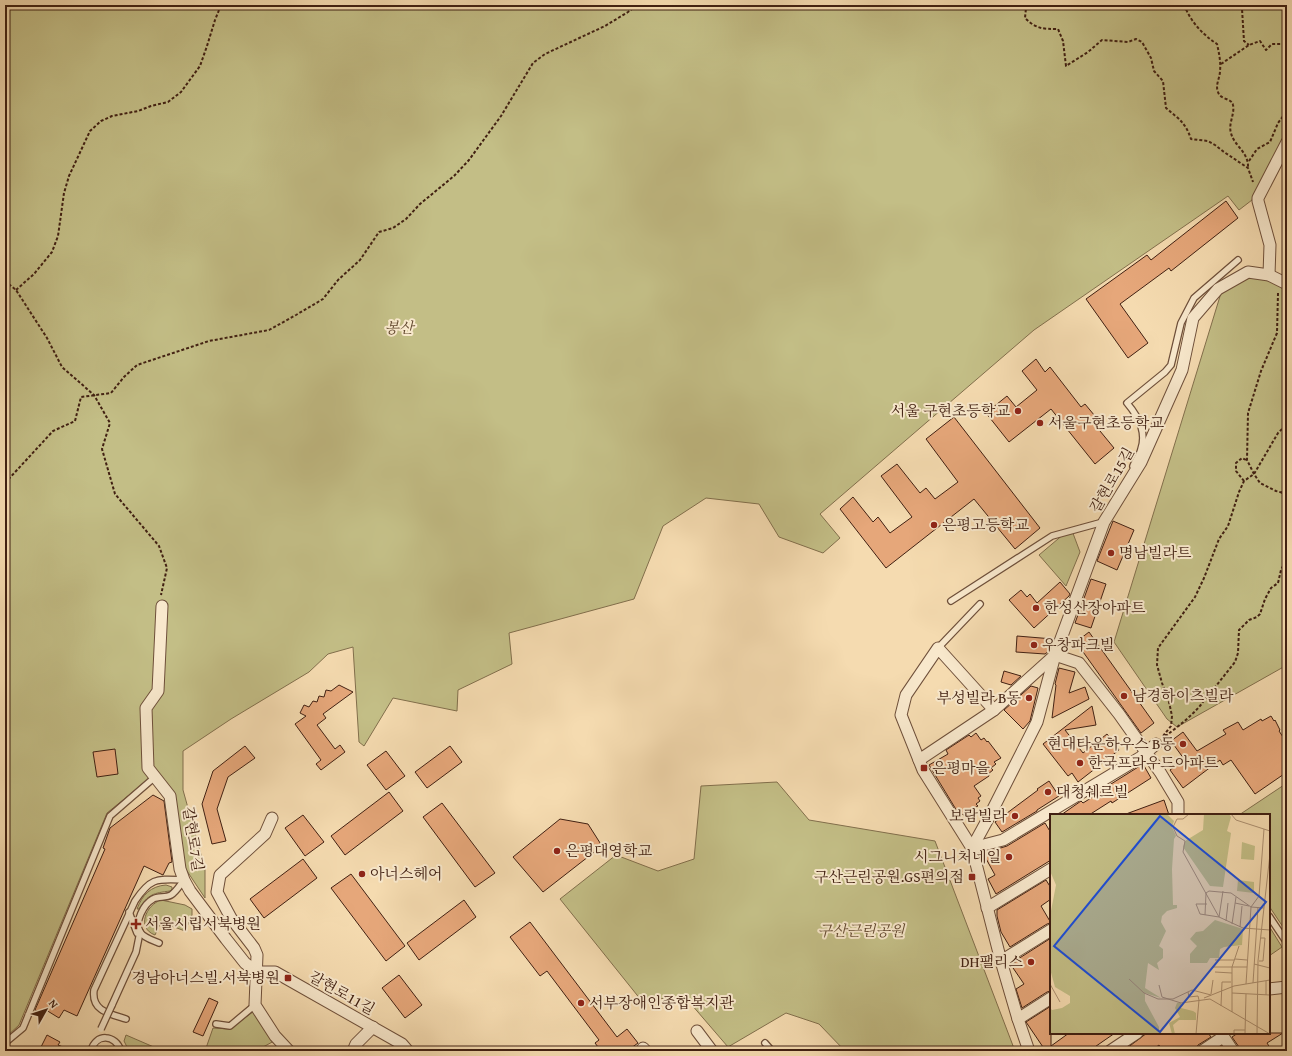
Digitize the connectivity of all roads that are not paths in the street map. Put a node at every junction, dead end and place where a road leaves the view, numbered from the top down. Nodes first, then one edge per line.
1 (1287, 142) edge
2 (1238, 260) dead end
3 (1269, 275) junction
4 (1287, 284) edge
5 (1126, 486) junction
6 (1104, 522) junction
7 (951, 601) dead end
8 (980, 604) dead end
9 (162, 606) road end
10 (938, 648) junction
11 (1055, 655) junction
12 (994, 710) junction
13 (1156, 744) road end
14 (1146, 752) junction
15 (919, 760) junction
16 (155, 777) junction
17 (1178, 814) edge
18 (272, 818) dead end
19 (972, 848) junction
20 (1050, 870) edge
21 (184, 880) junction
22 (987, 908) junction
23 (129, 912) junction
24 (1270, 918) edge
25 (1050, 931) edge
26 (140, 932) junction
27 (139, 939) junction
28 (159, 943) dead end
29 (1287, 944) edge
30 (1001, 961) junction
31 (257, 972) junction
32 (1287, 987) edge
33 (1270, 989) edge
34 (1050, 999) edge
35 (255, 1005) junction
36 (126, 1019) dead end
37 (1018, 1019) junction
38 (216, 1024) dead end
39 (373, 1027) junction
40 (697, 1031) dead end
41 (1136, 1034) edge
42 (1222, 1035) edge
43 (98, 1040) junction
44 (5, 1043) edge
45 (766, 1043) dead end
46 (90, 1051) edge
47 (121, 1051) edge
48 (289, 1051) edge
49 (353, 1051) edge
50 (408, 1051) edge
51 (712, 1051) edge
52 (772, 1051) edge
53 (1029, 1051) edge
54 (1110, 1051) edge
55 (1202, 1051) edge
56 (1232, 1051) edge

1 - 3 street
2 - 5 lane
3 - 4 street, 갈현로15길
3 - 5 street, 갈현로15길
5 - 6 street, 갈현로15길
6 - 7 lane
6 - 11 street, 갈현로15길
8 - 10 lane
9 - 16 street, 갈현로7길
10 - 12 street
10 - 15 street
11 - 12 street
11 - 14 street
11 - 19 street, 갈현로15길
12 - 15 street
13 - 14 street
14 - 17 street
14 - 19 street
15 - 19 street
16 - 21 street, 갈현로7길
16 - 44 lane
18 - 31 street
19 - 22 street
20 - 22 street
21 - 23 lane
21 - 26 lane
21 - 31 street, 갈현로7길
22 - 30 street
23 - 27 lane
23 - 36 lane
24 - 29 lane
25 - 30 street
26 - 27 lane
26 - 28 lane
27 - 43 lane, bridge
30 - 37 street
31 - 35 street
31 - 39 street, 갈현로11길
32 - 33 street
34 - 37 street
35 - 38 lane
35 - 48 street
37 - 53 street
39 - 49 street
39 - 50 street, 갈현로11길
40 - 51 street
41 - 54 street
42 - 55 street
42 - 56 street
43 - 46 lane
43 - 47 lane
45 - 52 lane

